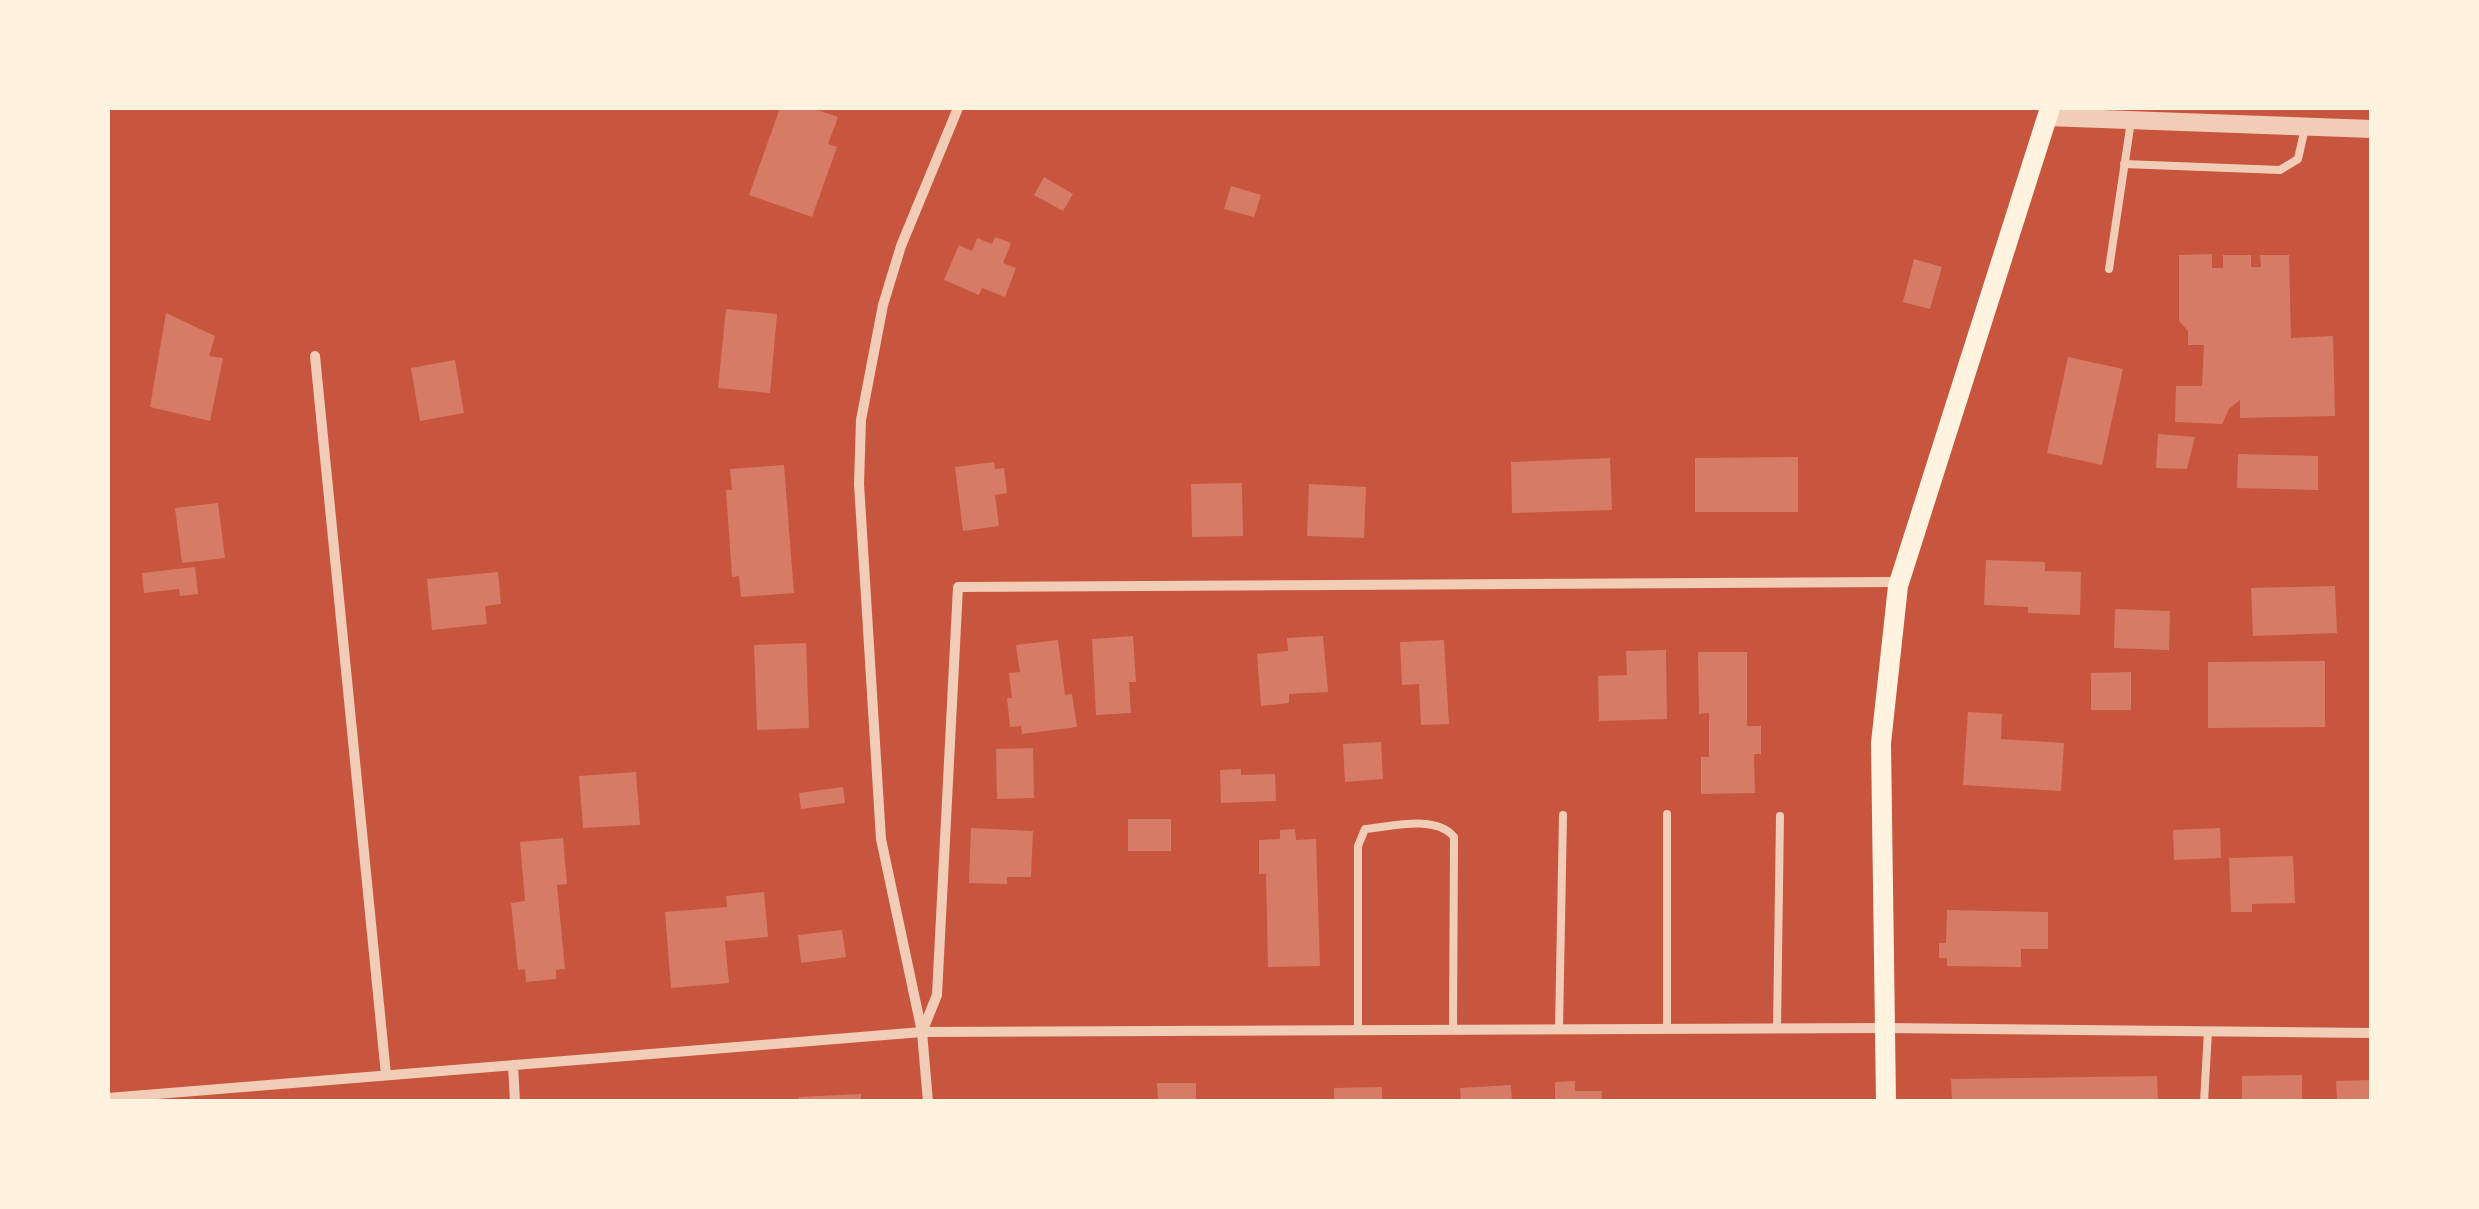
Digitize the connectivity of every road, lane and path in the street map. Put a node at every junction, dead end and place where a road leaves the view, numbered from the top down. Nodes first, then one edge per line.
1 (958, 108) edge
2 (2048, 112) edge
3 (2131, 120) junction
4 (2305, 126) junction
5 (2372, 129) edge
6 (2124, 164) junction
7 (2109, 269) dead end
8 (315, 356) dead end
9 (1899, 582) junction
10 (1563, 814) dead end
11 (1668, 814) dead end
12 (1780, 816) dead end
13 (1886, 1028) junction
14 (1558, 1029) junction
15 (1667, 1029) junction
16 (1777, 1029) junction
17 (1358, 1030) junction
18 (1453, 1030) junction
19 (2208, 1031) junction
20 (922, 1032) junction
21 (2372, 1033) edge
22 (513, 1065) junction
23 (386, 1075) junction
24 (108, 1098) edge
25 (515, 1102) edge
26 (928, 1102) edge
27 (1886, 1102) edge
28 (2204, 1102) edge

1 - 20 street
2 - 3 street
2 - 9 main road
3 - 4 street
3 - 6 lane
4 - 5 street
4 - 6 lane
6 - 7 lane
8 - 23 street
9 - 13 main road
9 - 20 street
10 - 14 lane
11 - 15 lane
12 - 16 lane
13 - 16 street
13 - 19 street
13 - 27 main road
14 - 15 street
14 - 18 street
15 - 16 street
17 - 18 street
17 - 18 lane
17 - 20 street
19 - 21 street
19 - 28 lane
20 - 22 street
20 - 26 street
22 - 23 street
22 - 25 street
23 - 24 street

